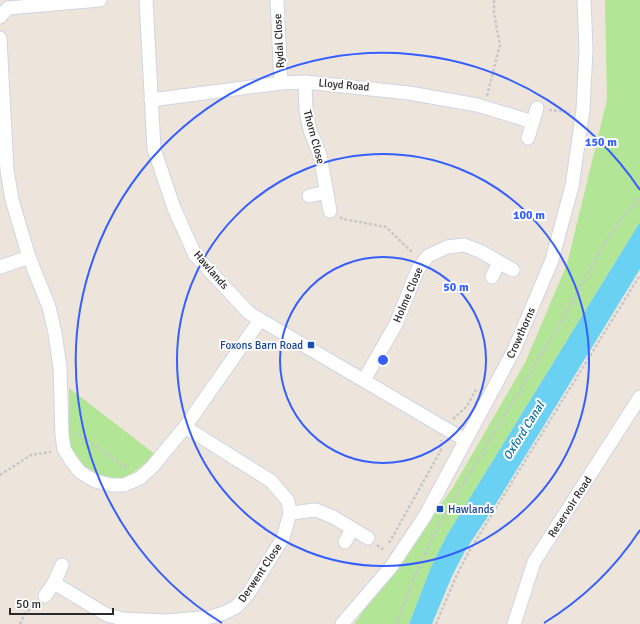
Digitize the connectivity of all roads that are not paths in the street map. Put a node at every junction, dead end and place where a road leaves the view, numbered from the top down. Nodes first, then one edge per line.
1 (100, 0) edge
2 (146, 0) edge
3 (277, 0) edge
4 (584, 0) edge
5 (3, 8) edge
6 (0, 38) edge
7 (305, 82) junction
8 (281, 83) junction
9 (151, 100) junction
10 (528, 138) dead end
11 (327, 192) junction
12 (309, 196) dead end
13 (330, 211) road end
14 (29, 257) junction
15 (498, 262) junction
16 (0, 267) edge
17 (513, 270) dead end
18 (492, 276) dead end
19 (260, 320) junction
20 (364, 380) junction
21 (640, 397) edge
22 (185, 427) junction
23 (465, 440) junction
24 (290, 513) junction
25 (352, 529) junction
26 (368, 538) dead end
27 (344, 542) dead end
28 (62, 565) dead end
29 (54, 583) junction
30 (44, 596) road end
31 (166, 623) edge
32 (342, 624) edge
33 (514, 624) edge

1 - 5 street
2 - 9 street, Hawlands
3 - 8 street, Rydal Close
4 - 23 street, Crowthorns
6 - 14 street
7 - 8 street, Lloyd Road
7 - 10 street, Lloyd Road
7 - 11 street, Thorn Close
8 - 9 street, Lloyd Road
9 - 19 street, Hawlands
11 - 12 street
11 - 13 street, Thorn Close
14 - 16 street
14 - 22 street
15 - 17 street, Holme Close
15 - 18 street
15 - 20 street, Holme Close
19 - 20 street, Hawlands
19 - 22 street
20 - 23 street, Hawlands
21 - 33 street, Reservoir Road
22 - 24 street
23 - 32 street, Crowthorns
24 - 25 street
24 - 31 street, Derwent Close
25 - 26 street
25 - 27 street
28 - 29 street
29 - 30 street
29 - 31 street, Derwent Close

